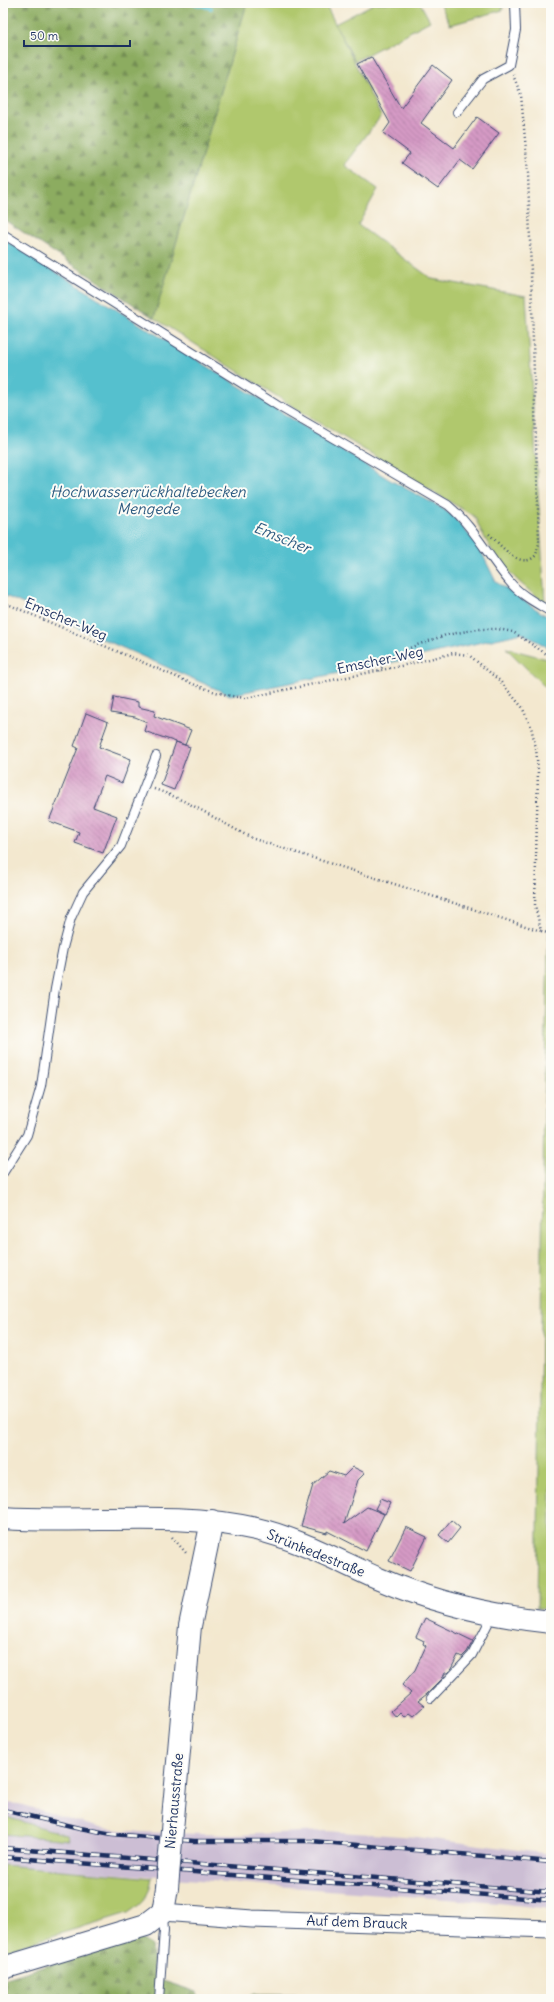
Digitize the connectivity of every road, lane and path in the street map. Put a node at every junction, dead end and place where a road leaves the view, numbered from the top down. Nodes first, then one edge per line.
1 (514, 3) edge
2 (509, 65) junction
3 (457, 112) dead end
4 (3, 234) edge
5 (470, 528) junction
6 (3, 602) edge
7 (551, 612) edge
8 (551, 657) edge
9 (379, 671) junction
10 (156, 756) dead end
11 (144, 786) junction
12 (542, 931) junction
13 (551, 934) edge
14 (3, 1173) edge
15 (3, 1518) edge
16 (212, 1521) junction
17 (494, 1613) junction
18 (551, 1622) edge
19 (431, 1698) dead end
20 (162, 1912) junction
21 (551, 1929) edge
22 (3, 1968) edge
23 (159, 1999) edge

1 - 2 lane
2 - 3 lane
2 - 5 path
4 - 5 lane
5 - 7 lane
6 - 9 path, Emscher-Weg
8 - 9 path
9 - 12 path, Emscher-Weg
10 - 11 lane
11 - 12 path
11 - 14 lane
12 - 13 path
15 - 16 main road, Strünkedestraße
16 - 17 main road, Strünkedestraße
16 - 20 main road, Nierhausstraße, bridge
17 - 18 main road, Strünkedestraße
17 - 19 lane
20 - 21 street, Auf dem Brauck
20 - 22 main road
20 - 23 lane

